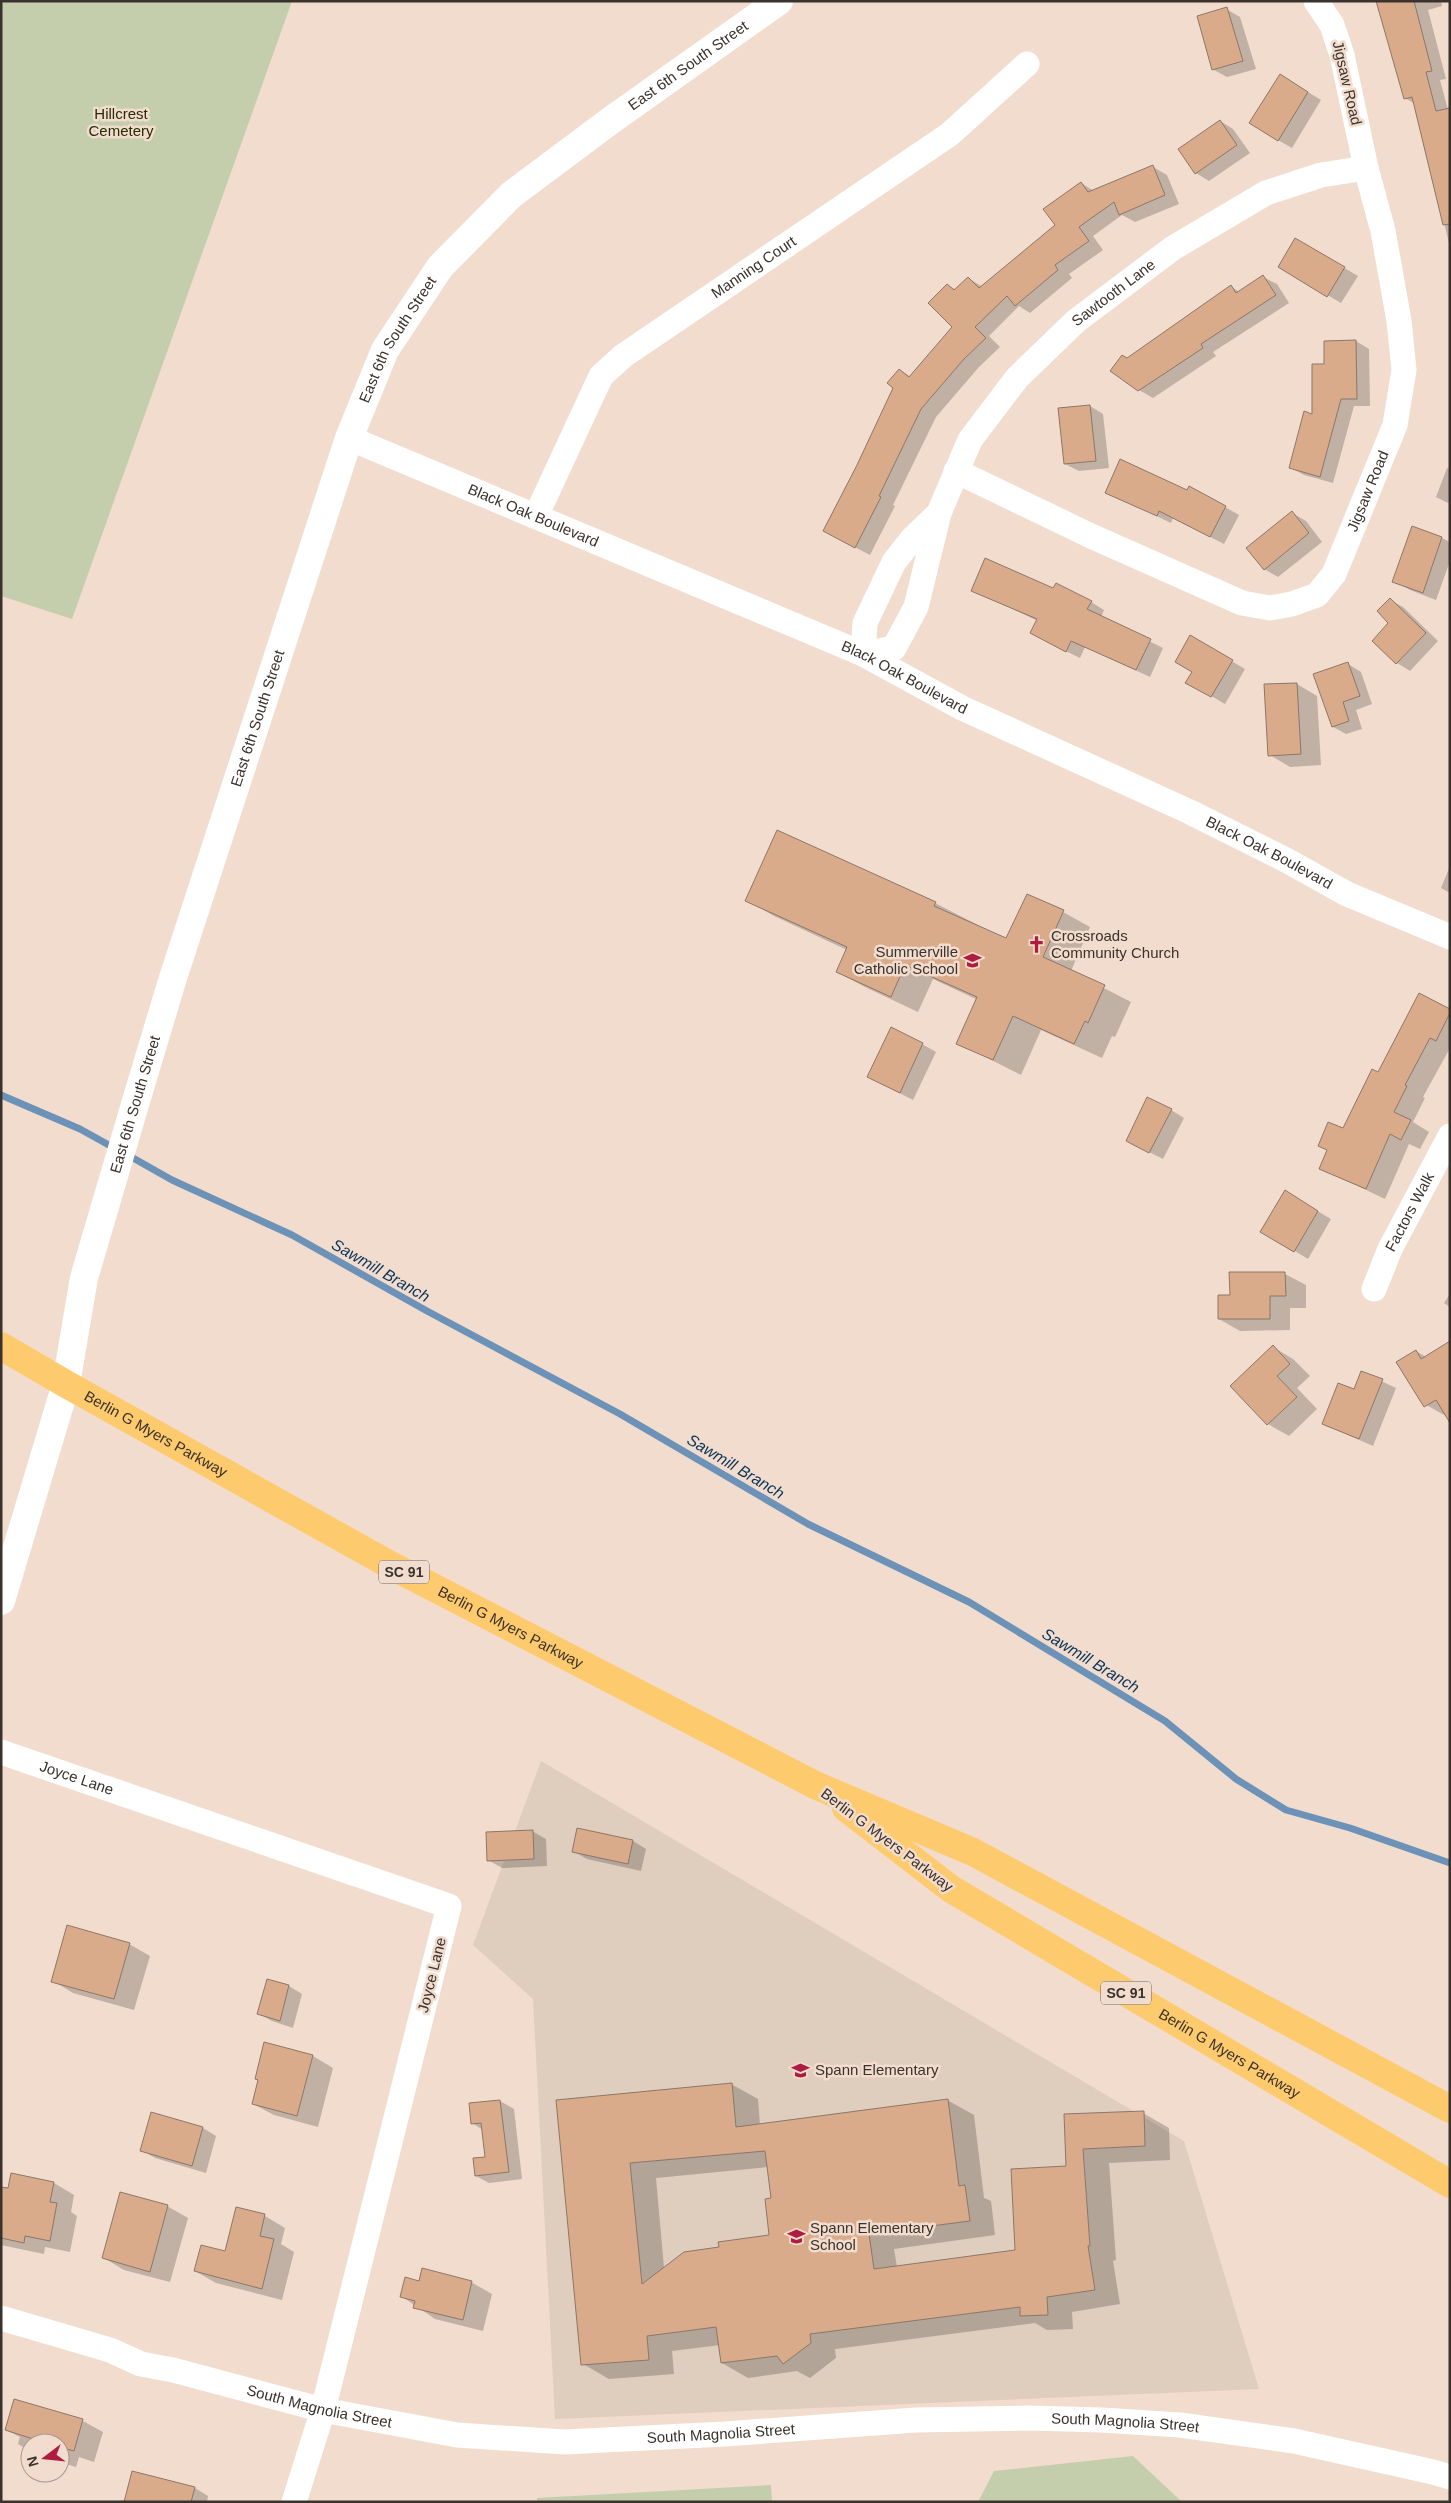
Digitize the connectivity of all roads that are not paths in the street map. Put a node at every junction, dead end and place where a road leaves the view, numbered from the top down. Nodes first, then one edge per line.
1 (778, 1) edge
2 (1316, 1) edge
3 (1027, 64) dead end
4 (1366, 168) junction
5 (349, 438) junction
6 (956, 471) junction
7 (938, 513) junction
8 (536, 516) junction
9 (863, 654) junction
10 (1450, 937) edge
11 (1450, 1136) edge
12 (1374, 1289) dead end
13 (1, 1346) edge
14 (66, 1384) junction
15 (1, 1601) edge
16 (1, 1752) edge
17 (815, 1784) junction
18 (1450, 2109) edge
19 (1450, 2184) edge
20 (1, 2318) edge
21 (323, 2410) junction
22 (1450, 2478) edge
23 (294, 2502) edge

1 - 5 street, East 6th South Street
2 - 4 street, Jigsaw Road
3 - 8 street, Manning Court
4 - 6 street, Sawtooth Lane
4 - 6 street, Jigsaw Road
5 - 8 street, Black Oak Boulevard
5 - 14 street, East 6th South Street
6 - 7 street, Sawtooth Lane
7 - 9 street, Sawtooth Lane
7 - 9 street, Sawtooth Lane
8 - 9 street, Black Oak Boulevard
9 - 10 street, Black Oak Boulevard
11 - 12 street, Factors Walk
13 - 14 main road, Berlin G Myers Parkway / SC 91
14 - 15 street, East 6th South Street
14 - 17 main road, Berlin G Myers Parkway / SC 91
16 - 21 street, Joyce Lane
17 - 18 main road, Berlin G Myers Parkway / SC 91
17 - 19 main road, Berlin G Myers Parkway / SC 91
20 - 21 street, South Magnolia Street
21 - 22 street, South Magnolia Street
21 - 23 street, Joyce Lane

